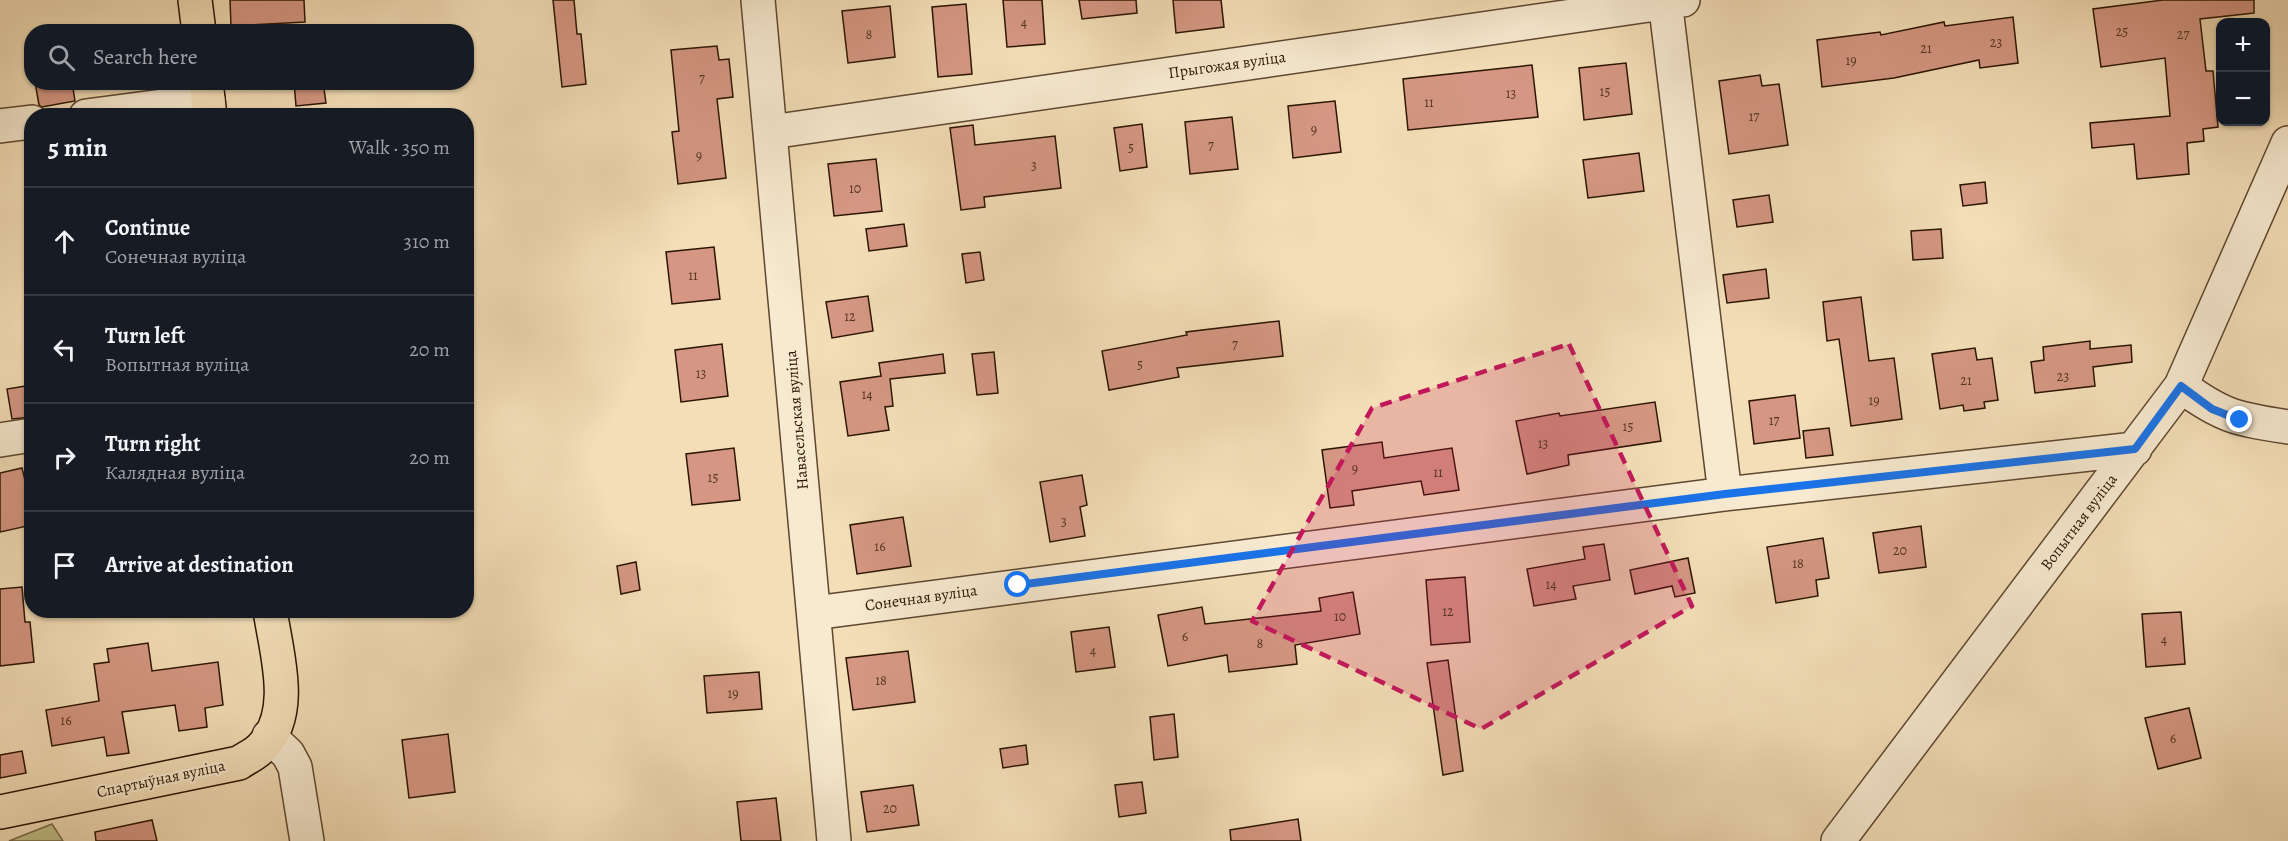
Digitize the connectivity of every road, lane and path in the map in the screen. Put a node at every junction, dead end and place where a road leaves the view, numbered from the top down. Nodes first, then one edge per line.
1 (195, 0) edge
2 (758, 0) edge
3 (1671, 1) edge
4 (198, 24) edge
5 (208, 99) edge
6 (143, 108) edge
7 (24, 123) edge
8 (0, 126) edge
9 (771, 132) junction
10 (2288, 143) edge
11 (2181, 386) junction
12 (2288, 427) edge
13 (24, 436) edge
14 (0, 440) edge
15 (2135, 449) junction
16 (1725, 494) junction
17 (814, 613) junction
18 (271, 618) edge
19 (269, 736) junction
20 (0, 812) edge
21 (308, 841) edge
22 (834, 841) edge
23 (1838, 841) edge

1 - 4 main road
2 - 9 street, Навасельская вуліца
3 - 9 street, Прыгожая вуліца
3 - 16 street
5 - 6 street
7 - 8 street
9 - 17 street, Навасельская вуліца
10 - 11 street, Вопытная вуліца
11 - 12 street
11 - 15 street, Вопытная вуліца
13 - 14 street
15 - 16 street, Сонечная вуліца
15 - 23 street, Вопытная вуліца
16 - 17 street, Сонечная вуліца
17 - 22 street, Навасельская вуліца
18 - 19 main road, Спартыўная вуліца
19 - 20 main road, Спартыўная вуліца
19 - 21 street

